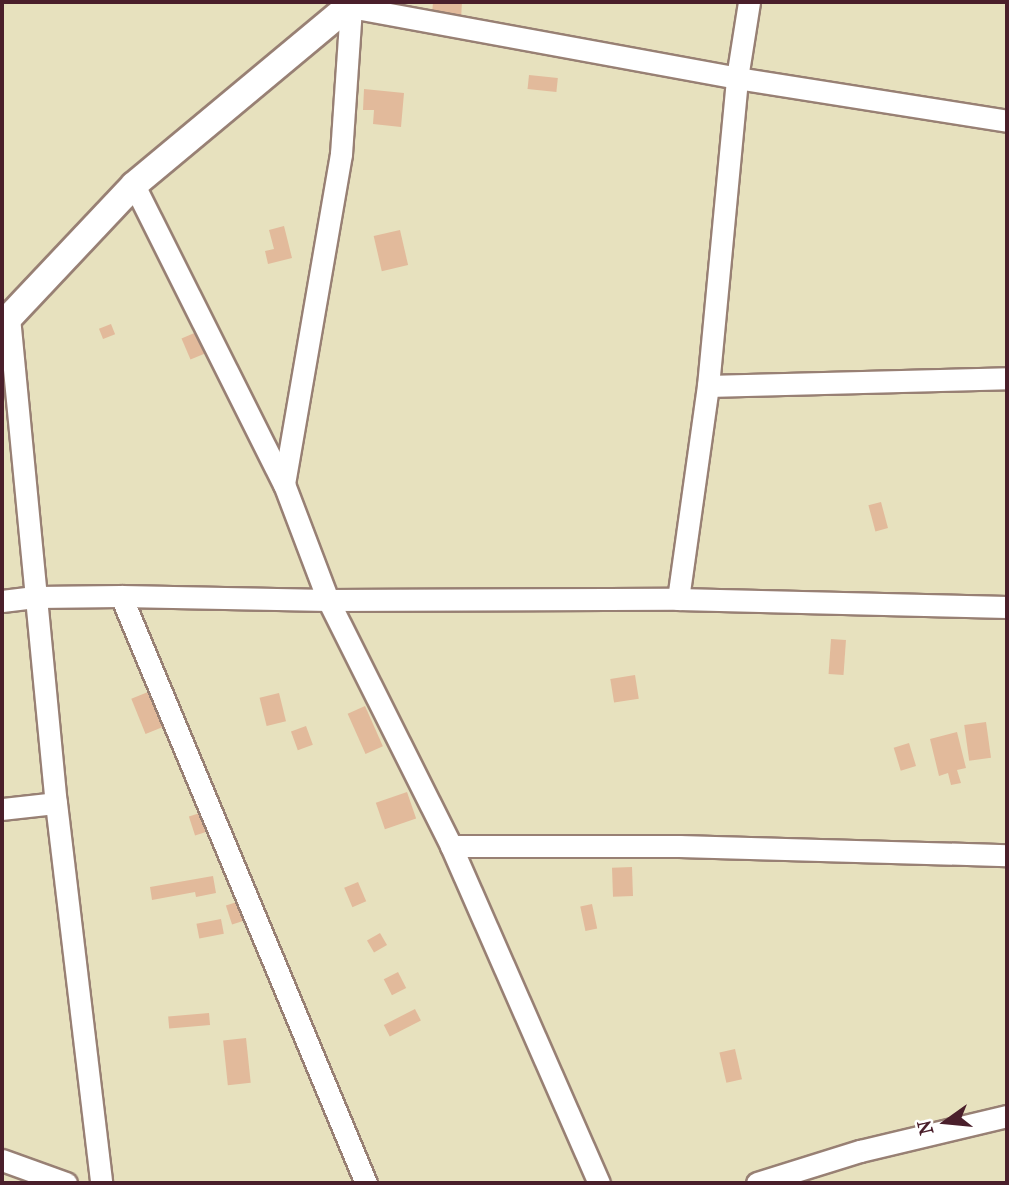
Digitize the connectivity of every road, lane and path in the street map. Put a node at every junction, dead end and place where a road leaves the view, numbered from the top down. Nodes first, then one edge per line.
1 (748, 2) edge
2 (353, 4) edge
3 (737, 78) junction
4 (1007, 121) edge
5 (134, 185) junction
6 (5, 321) edge
7 (1007, 378) edge
8 (708, 386) junction
9 (284, 484) junction
10 (121, 596) junction
11 (37, 597) junction
12 (328, 600) junction
13 (678, 600) junction
14 (2, 601) edge
15 (1007, 607) edge
16 (56, 803) junction
17 (2, 809) edge
18 (451, 846) junction
19 (1007, 855) edge
20 (1007, 1116) edge
21 (2, 1160) edge
22 (66, 1183) edge
23 (101, 1183) edge
24 (366, 1183) edge
25 (599, 1183) edge
26 (757, 1183) edge

1 - 3 street
2 - 3 street
2 - 5 street
2 - 9 street
3 - 4 street
3 - 8 street
5 - 6 street
5 - 9 street
6 - 11 street
7 - 8 street
8 - 13 street
9 - 12 street
10 - 11 street
10 - 12 street
10 - 24 street
11 - 14 street
11 - 16 street
12 - 13 street
12 - 18 street
13 - 15 street
16 - 17 street
16 - 23 street
18 - 19 street
18 - 25 street
20 - 26 street
21 - 22 street

